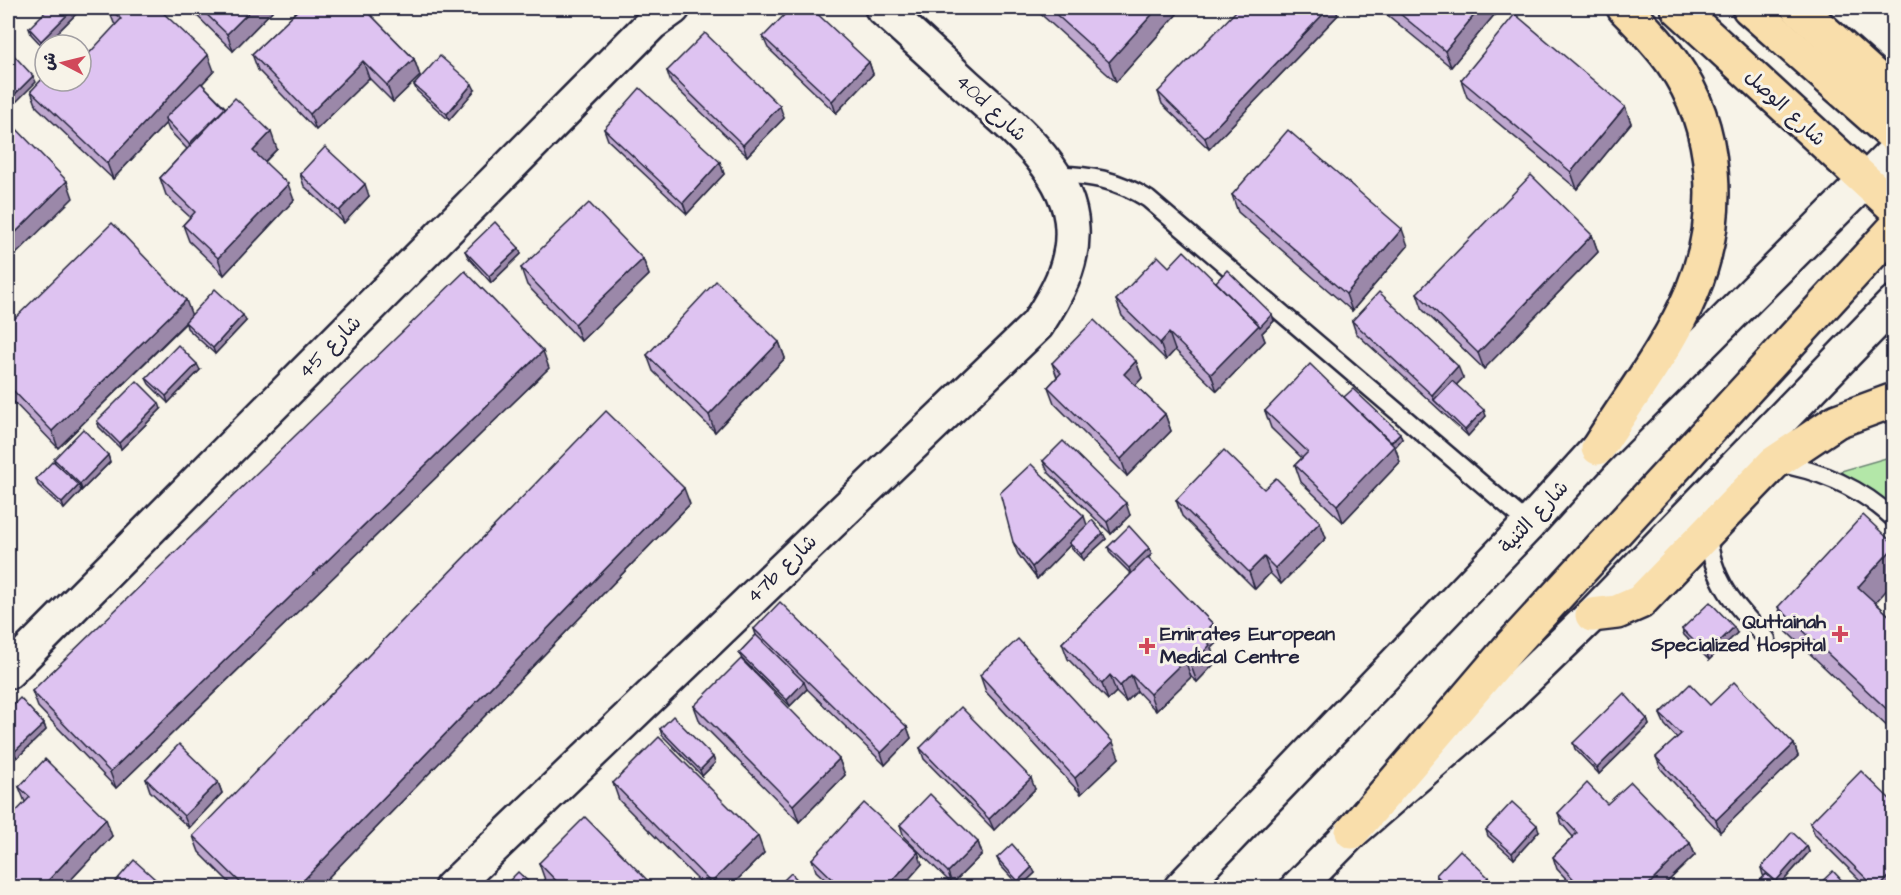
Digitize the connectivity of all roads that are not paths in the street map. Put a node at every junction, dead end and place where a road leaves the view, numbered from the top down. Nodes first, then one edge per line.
1 (882, 8) edge
2 (1624, 8) edge
3 (1678, 8) edge
4 (1749, 8) edge
5 (1798, 8) edge
6 (662, 13) edge
7 (1893, 94) edge
8 (1893, 136) edge
9 (1893, 152) edge
10 (1054, 175) junction
11 (1865, 181) junction
12 (1893, 207) edge
13 (1072, 227) joint
14 (1893, 229) edge
15 (1893, 303) edge
16 (1893, 400) edge
17 (1598, 448) junction
18 (1774, 463) junction
19 (1893, 519) edge
20 (1529, 524) junction
21 (1708, 533) junction
22 (1592, 615) junction
23 (1767, 639) dead end
24 (8, 672) edge
25 (1352, 832) junction
26 (451, 888) edge
27 (1181, 888) edge
28 (1297, 888) edge

1 - 10 street, 40d شارع
2 - 17 main road
3 - 11 main road, شارع الوصل
4 - 8 main road
5 - 7 main road
6 - 24 street, شارع 45
9 - 11 street, شارع الثنية
10 - 13 street, 40d شارع
10 - 20 lane
11 - 12 main road, شارع الوصل
11 - 17 street, شارع الثنية
13 - 26 street, 47b شارع
14 - 25 main road
15 - 22 street
16 - 18 main road
17 - 20 street, شارع الثنية
18 - 19 lane
18 - 21 main road
20 - 27 street, شارع الثنية
21 - 22 main road
21 - 23 lane
22 - 25 street
25 - 28 street

